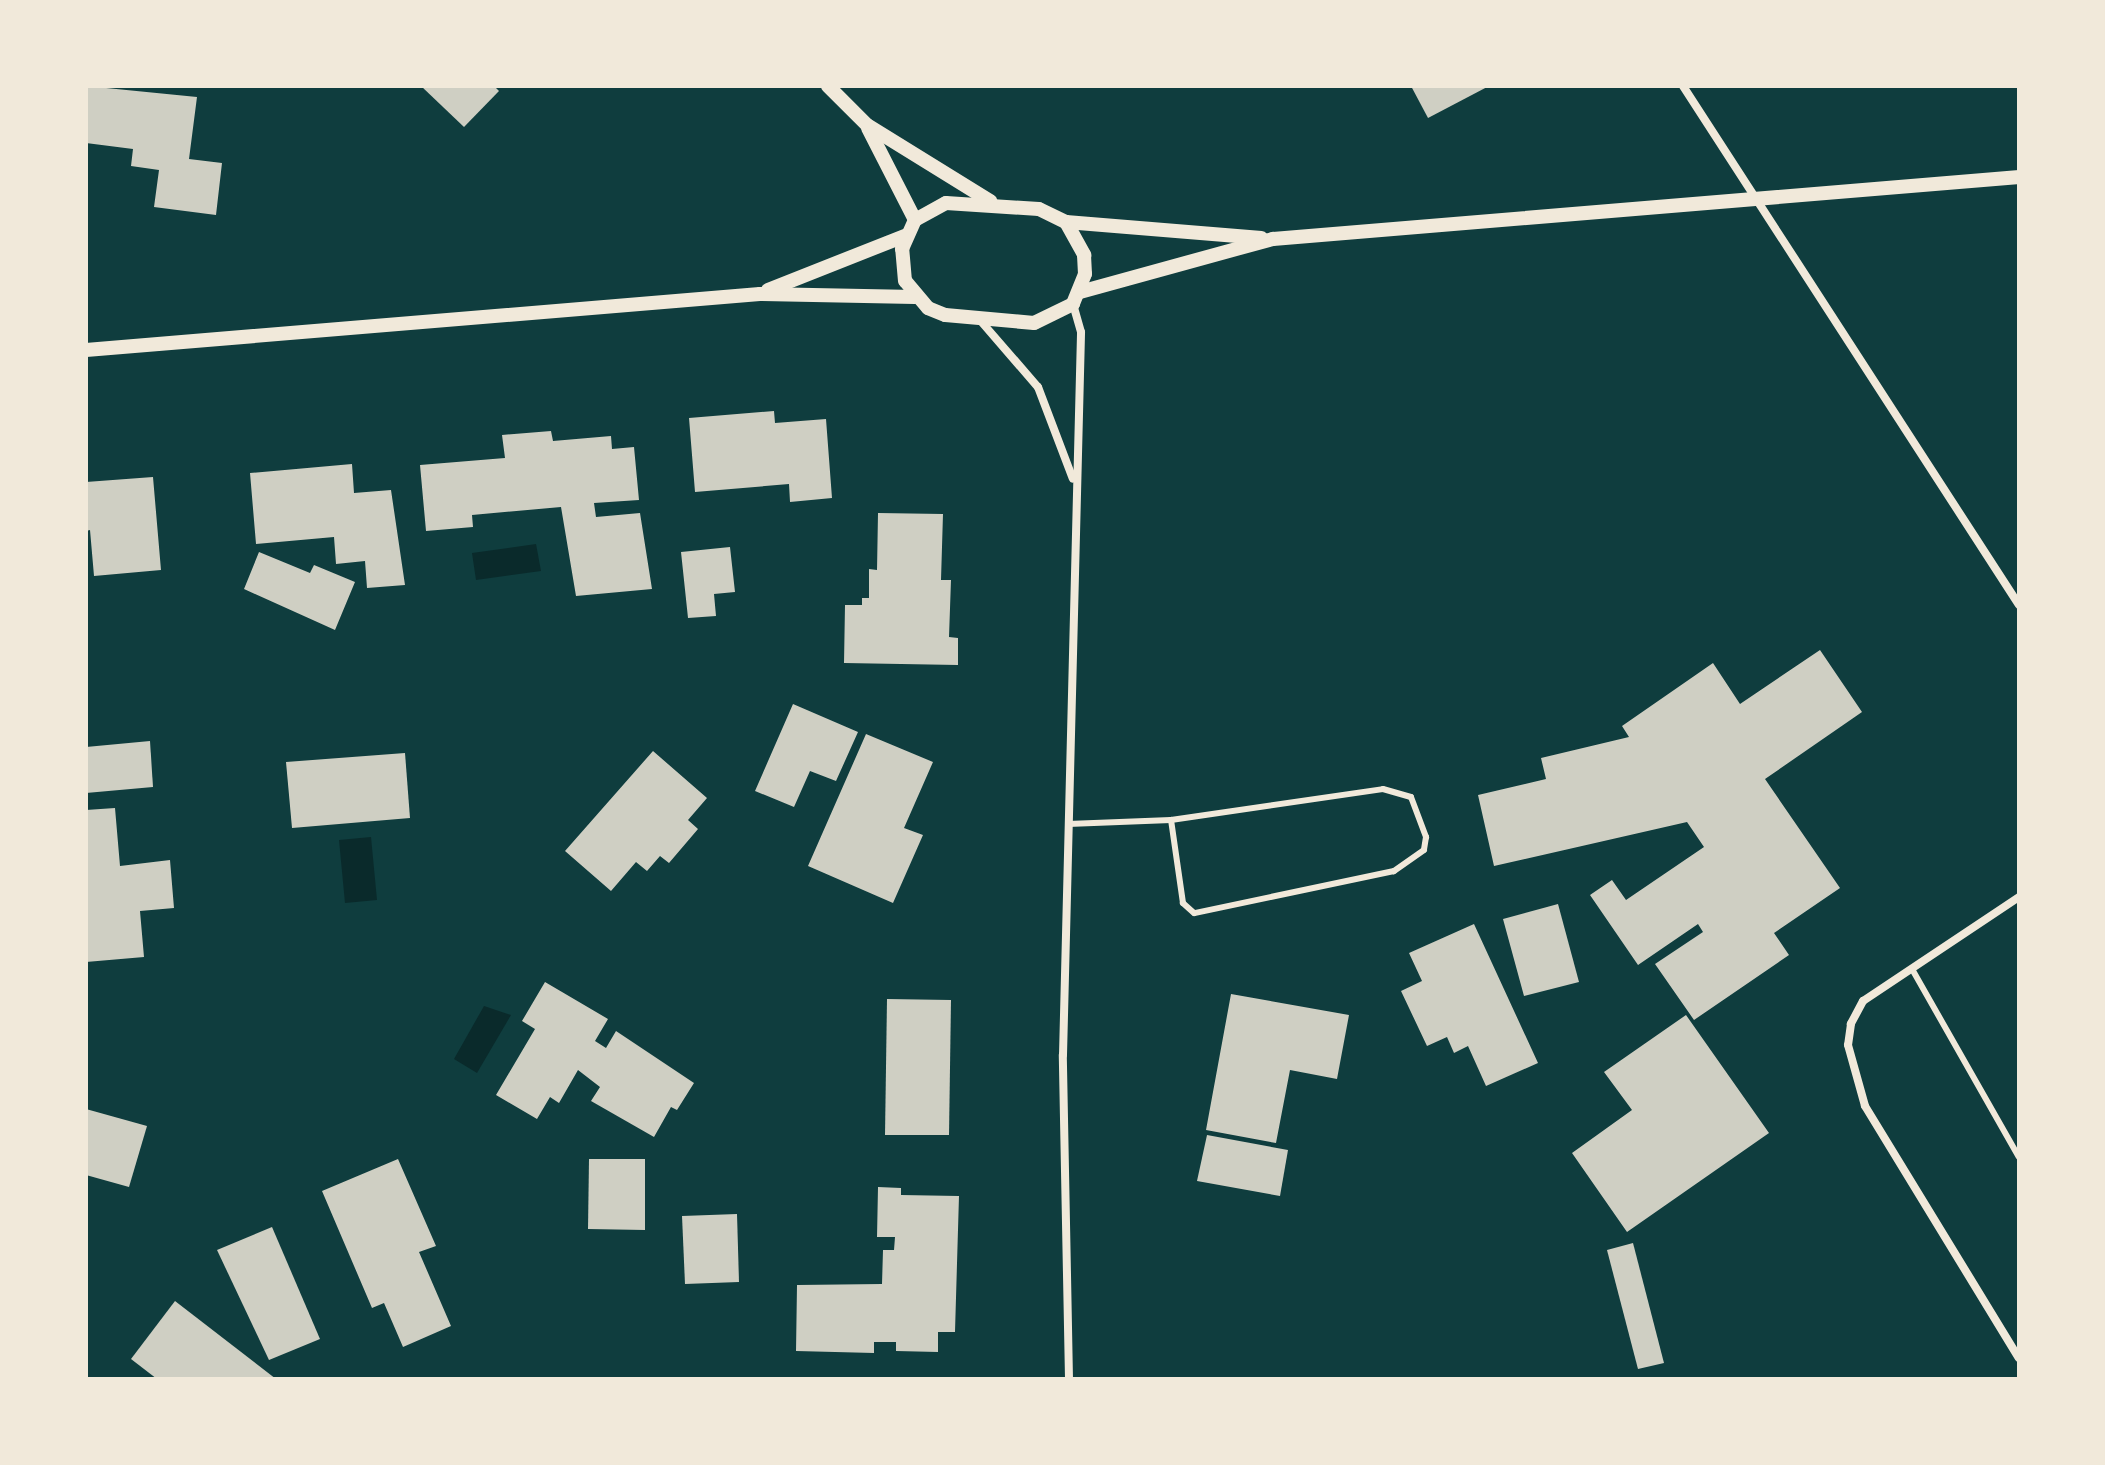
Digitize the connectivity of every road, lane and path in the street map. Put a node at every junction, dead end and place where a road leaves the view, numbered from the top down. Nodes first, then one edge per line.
1 (828, 86) edge
2 (1683, 86) edge
3 (867, 125) junction
4 (2019, 177) edge
5 (1756, 199) junction
6 (993, 203) junction
7 (915, 220) junction
8 (1066, 222) junction
9 (907, 235) junction
10 (1273, 239) junction
11 (760, 294) junction
12 (915, 297) junction
13 (1076, 298) junction
14 (979, 319) junction
15 (86, 350) edge
16 (1076, 487) junction
17 (2019, 605) edge
18 (1171, 820) junction
19 (1068, 824) junction
20 (2019, 897) edge
21 (1912, 969) junction
22 (2019, 1157) edge
23 (2019, 1358) edge
24 (1069, 1379) edge

1 - 3 street
2 - 5 street
3 - 6 street
3 - 7 street
4 - 5 street
5 - 10 street
5 - 17 street
6 - 7 street
6 - 8 street
7 - 9 street
8 - 10 street
8 - 13 street
9 - 11 street
9 - 12 street
10 - 13 street
11 - 12 street
11 - 15 street
12 - 14 street
13 - 14 street
13 - 16 street
14 - 16 street
16 - 19 street
18 - 18 lane
18 - 19 lane
19 - 24 street
20 - 21 street
21 - 22 lane
21 - 23 street

